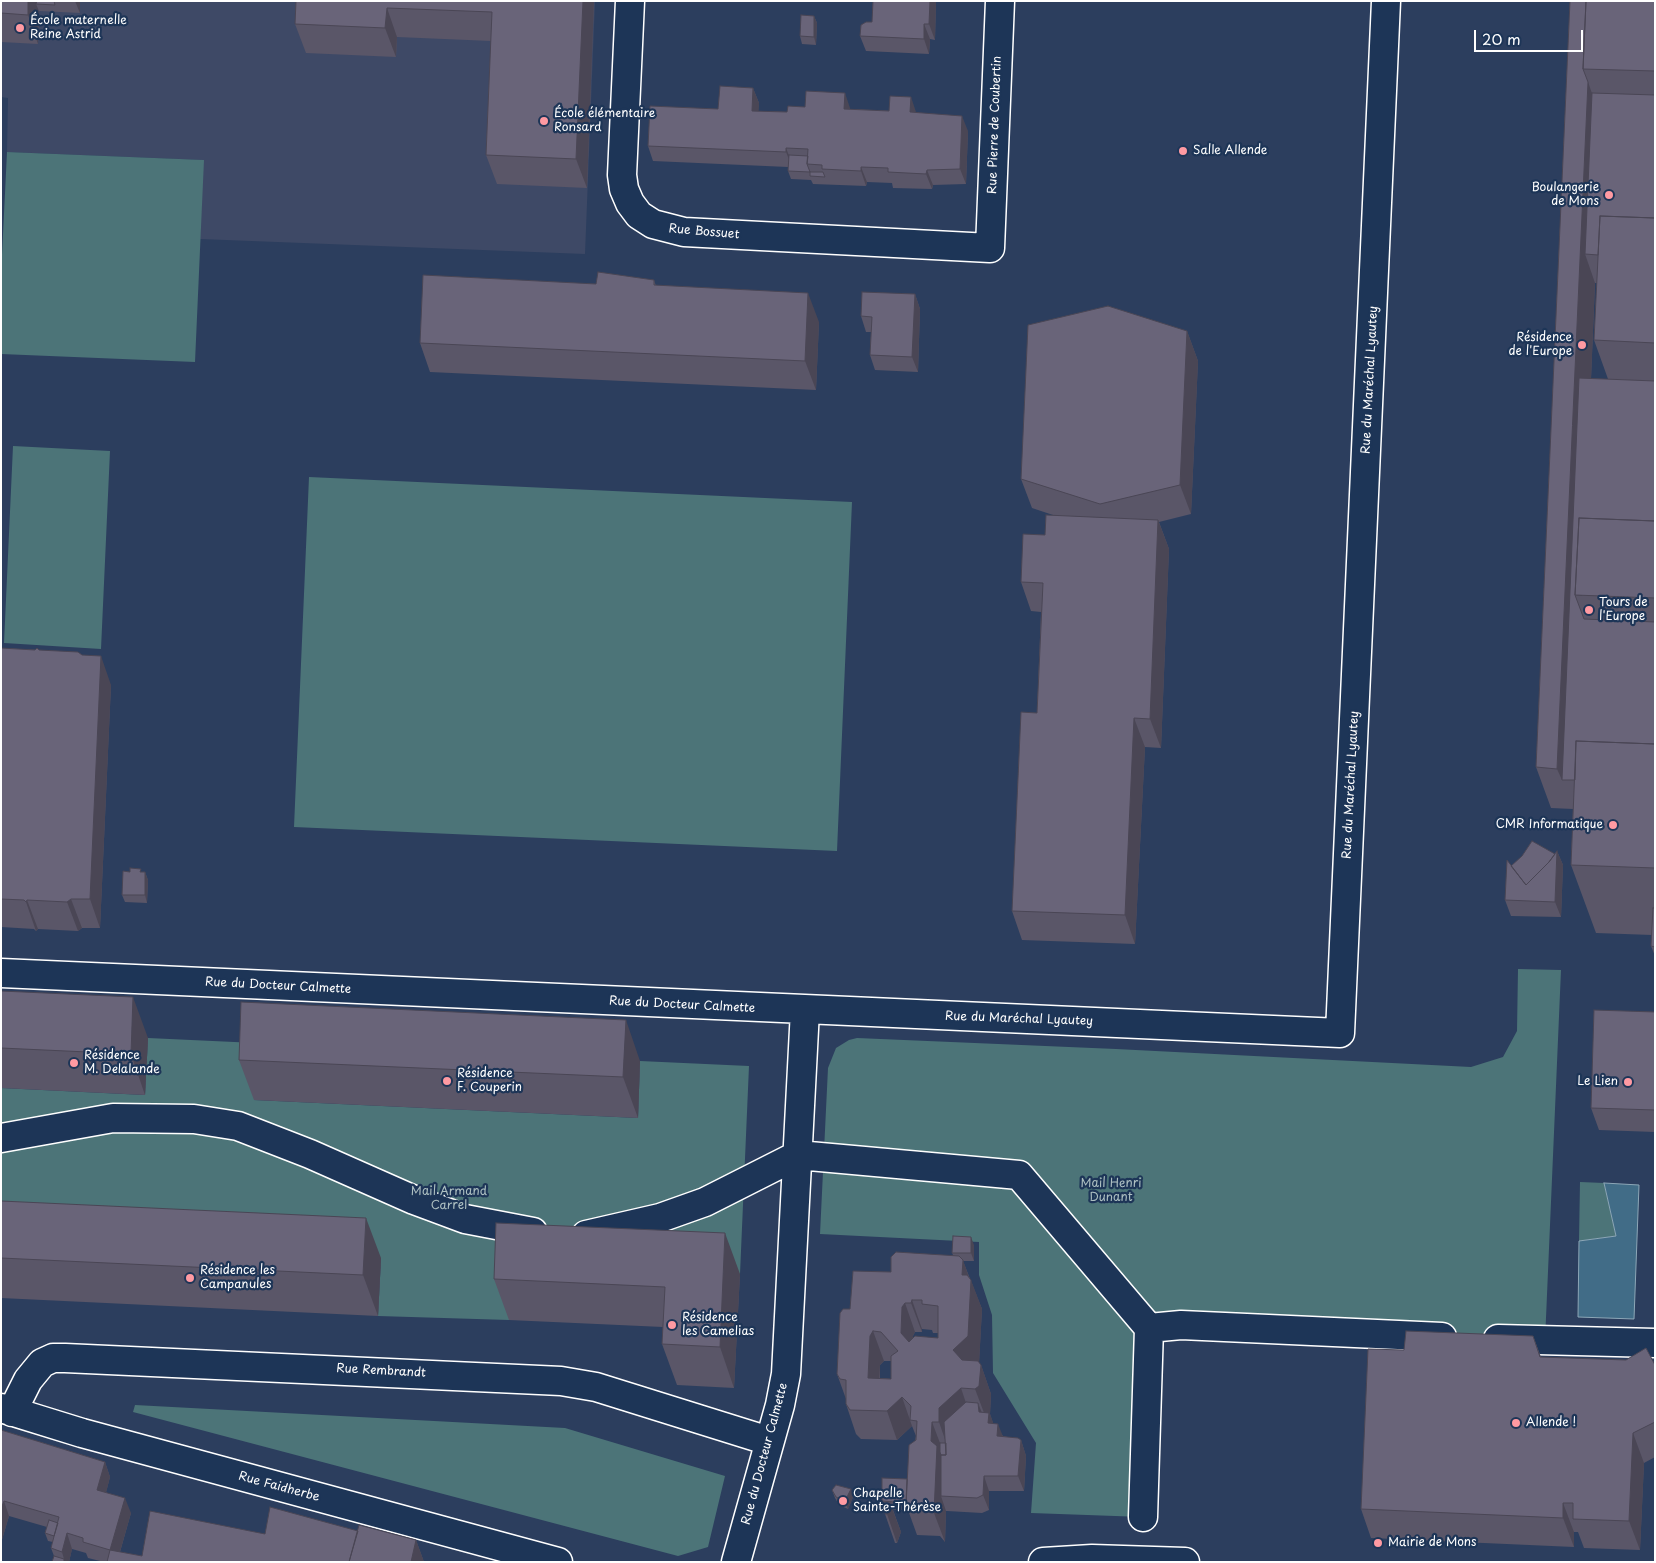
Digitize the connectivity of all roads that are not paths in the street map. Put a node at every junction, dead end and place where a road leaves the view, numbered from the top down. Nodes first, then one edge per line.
1 (630, 1) edge
2 (1000, 1) edge
3 (1386, 1) edge
4 (990, 248) joint
5 (1, 973) edge
6 (805, 1010) junction
7 (1, 1138) edge
8 (798, 1155) junction
9 (1149, 1328) junction
10 (1655, 1343) edge
11 (7, 1410) edge
12 (769, 1441) junction
13 (1143, 1517) dead end
14 (558, 1562) edge
15 (736, 1562) edge
16 (1043, 1562) edge
17 (1185, 1562) edge

1 - 4 street, Rue Bossuet
2 - 4 street, Rue Pierre de Coubertin
3 - 6 street, Rue du Maréchal Lyautey
5 - 6 street, Rue du Docteur Calmette
6 - 8 street, Rue du Docteur Calmette
7 - 8 street
8 - 9 street
8 - 12 street, Rue du Docteur Calmette
9 - 10 street
9 - 13 street
11 - 12 street, Rue Rembrandt
11 - 14 street, Rue Faidherbe
12 - 15 street, Rue du Docteur Calmette
16 - 17 street

